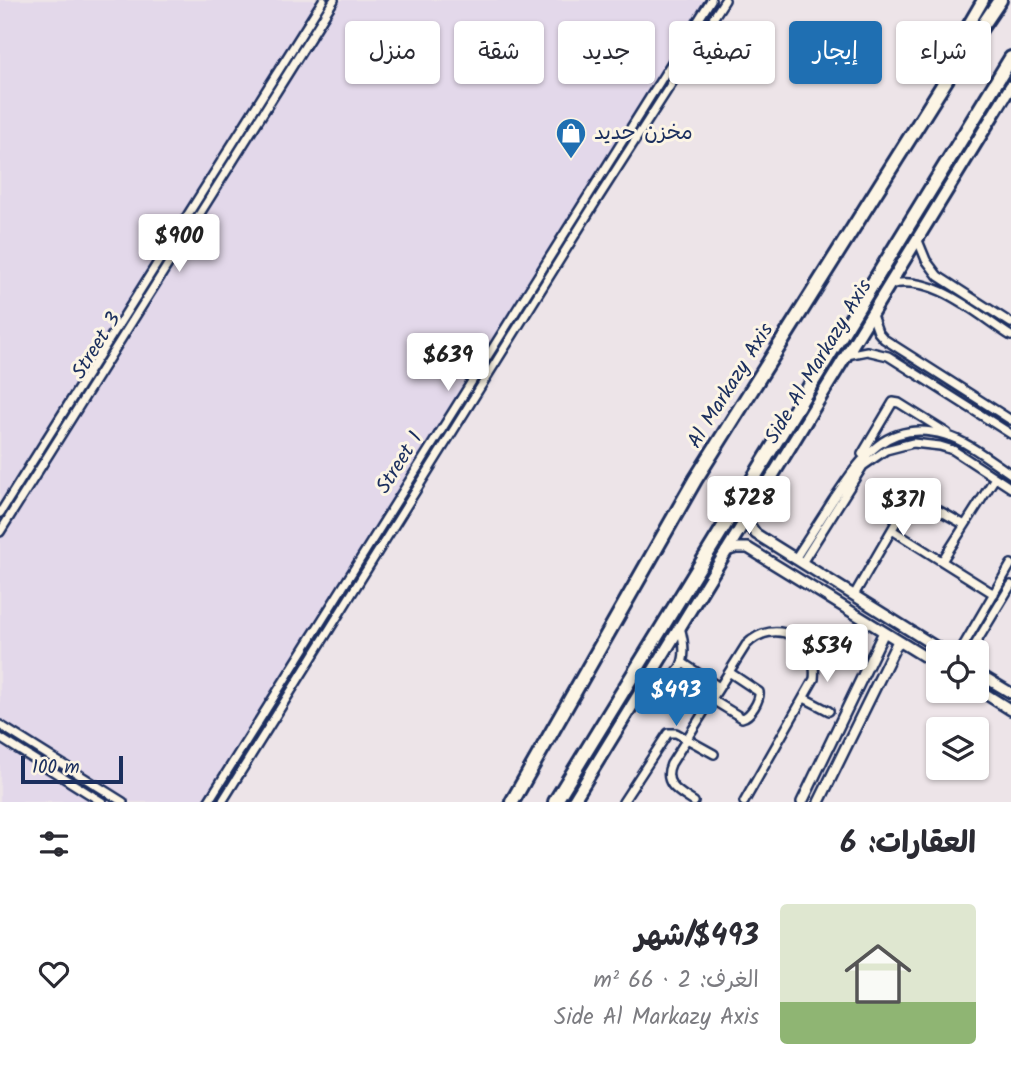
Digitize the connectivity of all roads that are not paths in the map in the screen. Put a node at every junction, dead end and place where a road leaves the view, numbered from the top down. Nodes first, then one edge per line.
1 (323, 0) edge
2 (334, 0) edge
3 (711, 0) edge
4 (724, 0) edge
5 (983, 0) edge
6 (1000, 0) edge
7 (971, 21) edge
8 (986, 21) edge
9 (1011, 58) edge
10 (944, 84) edge
11 (1011, 86) edge
12 (968, 127) junction
13 (981, 135) junction
14 (917, 238) junction
15 (544, 266) junction
16 (552, 272) junction
17 (888, 285) junction
18 (872, 315) junction
19 (1011, 323) edge
20 (1011, 336) edge
21 (846, 355) junction
22 (1011, 420) edge
23 (1011, 433) edge
24 (956, 439) junction
25 (859, 461) junction
26 (1011, 474) edge
27 (995, 478) junction
28 (1011, 488) edge
29 (0, 513) edge
30 (747, 516) junction
31 (965, 525) junction
32 (892, 530) junction
33 (0, 532) edge
34 (768, 541) junction
35 (726, 551) junction
36 (364, 552) junction
37 (758, 554) junction
38 (374, 558) junction
39 (799, 561) junction
40 (942, 561) junction
41 (1011, 564) edge
42 (1011, 585) edge
43 (994, 594) junction
44 (854, 595) junction
45 (680, 627) junction
46 (884, 632) junction
47 (926, 640) edge
48 (967, 640) edge
49 (979, 640) edge
50 (898, 641) junction
51 (926, 658) edge
52 (683, 663) junction
53 (678, 672) junction
54 (729, 672) junction
55 (989, 680) edge
56 (641, 689) junction
57 (715, 693) junction
58 (1011, 693) edge
59 (989, 696) edge
60 (804, 698) junction
61 (1011, 710) edge
62 (829, 711) dead end
63 (0, 725) edge
64 (0, 738) edge
65 (686, 738) junction
66 (714, 754) dead end
67 (102, 802) edge
68 (123, 802) edge
69 (208, 802) edge
70 (222, 802) edge
71 (512, 802) edge
72 (555, 802) edge
73 (573, 802) edge
74 (623, 802) edge
75 (694, 802) edge
76 (744, 802) edge
77 (802, 802) edge
78 (819, 802) edge

1 - 29 street, Street 3
2 - 33 street, Street 3
3 - 15 street, Street 1
4 - 16 street, Street 1
5 - 7 main road
6 - 8 highway, Al Markazy Axis
9 - 12 highway
10 - 71 highway, Al Markazy Axis
11 - 13 main road, Side Al Markazy Axis
12 - 13 highway
12 - 72 highway
13 - 14 main road, Side Al Markazy Axis
14 - 17 main road, Side Al Markazy Axis
14 - 19 street
15 - 16 street
15 - 36 street, Street 1
16 - 38 street, Street 1
17 - 18 main road, Side Al Markazy Axis
17 - 20 street
18 - 21 main road, Side Al Markazy Axis
18 - 22 street
21 - 23 street
21 - 30 main road, Side Al Markazy Axis
24 - 25 street
24 - 25 street
24 - 26 street
25 - 39 street
27 - 28 street
27 - 31 street
27 - 39 street
30 - 34 street
30 - 35 main road, Side Al Markazy Axis
31 - 32 street
31 - 40 street
32 - 40 street
32 - 44 street
34 - 37 street
34 - 39 street
35 - 37 street
35 - 45 main road, Side Al Markazy Axis
36 - 38 street
36 - 69 street, Street 1
37 - 46 street
38 - 70 street, Street 1
39 - 44 street
40 - 43 street
41 - 43 street
42 - 49 street
43 - 48 street
44 - 47 street
45 - 52 street
45 - 56 main road, Side Al Markazy Axis
46 - 50 street
46 - 77 street
50 - 51 street
50 - 78 street
52 - 53 street
52 - 57 street
53 - 56 street
53 - 57 street
54 - 57 street
54 - 57 street
54 - 60 street
55 - 58 street
56 - 73 main road, Side Al Markazy Axis
57 - 65 street
59 - 61 street
60 - 62 street
60 - 76 street
63 - 68 street
64 - 67 street
65 - 66 street
65 - 74 street
65 - 75 street

